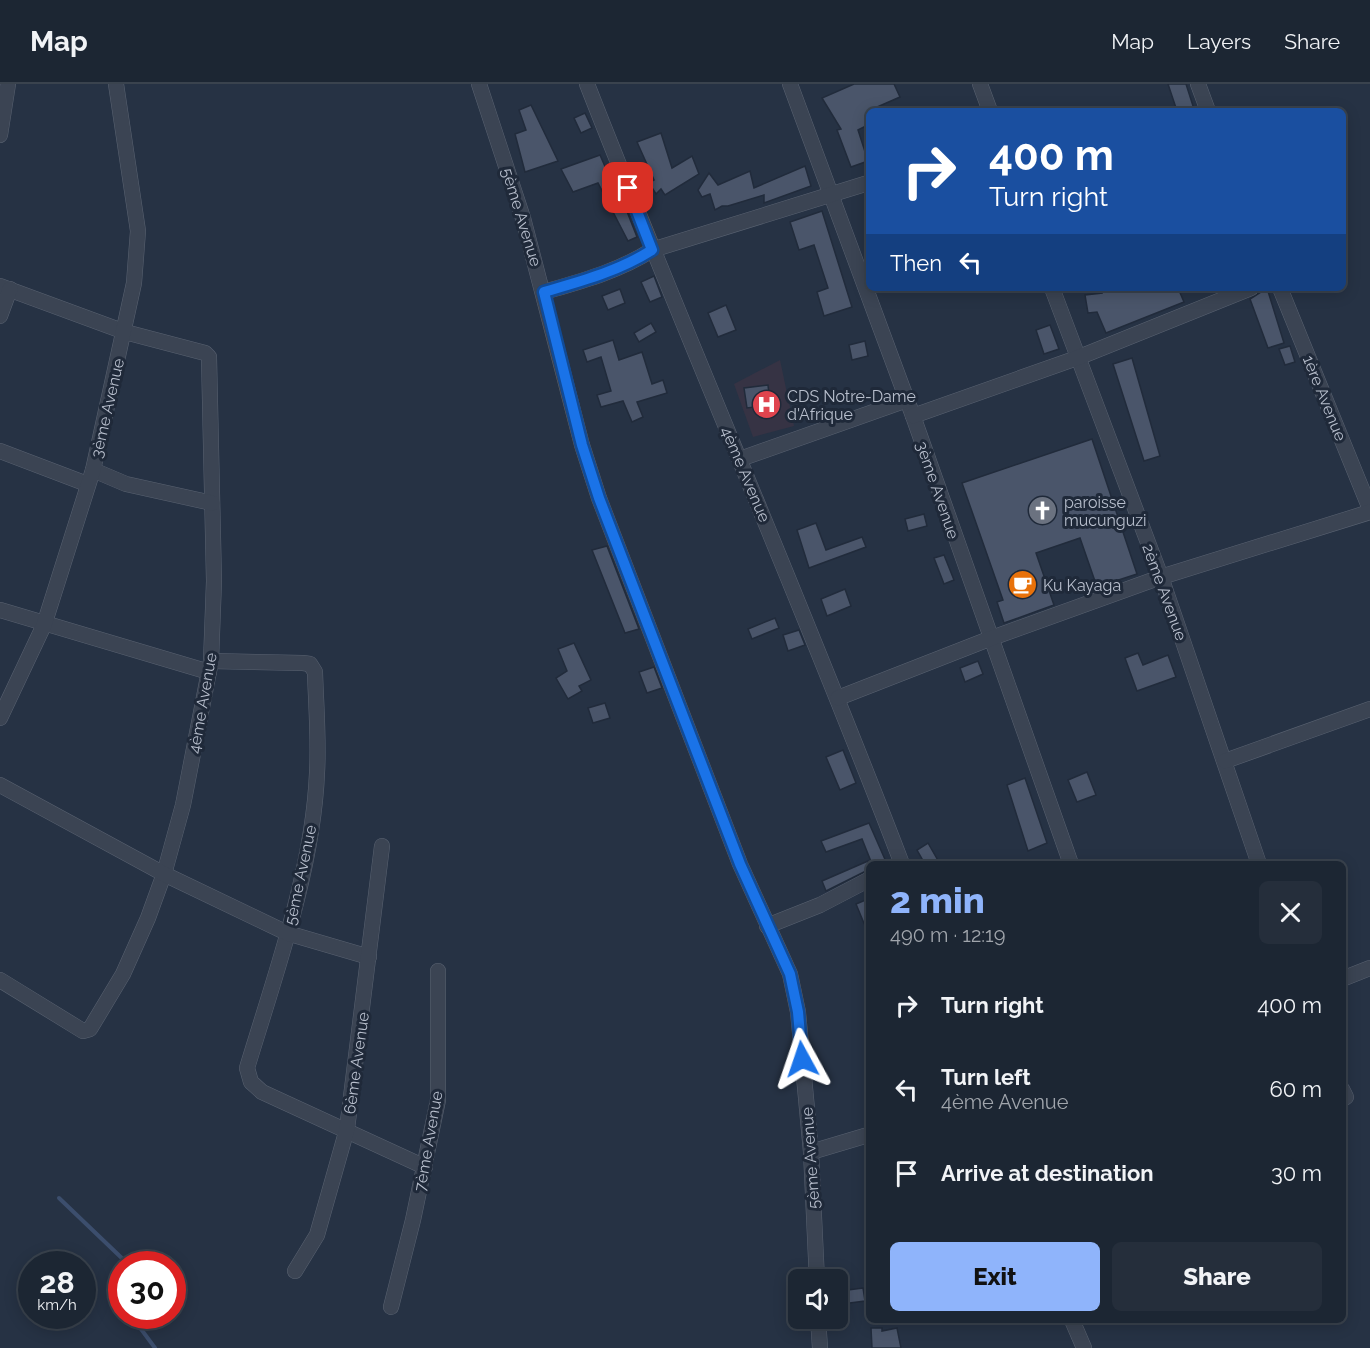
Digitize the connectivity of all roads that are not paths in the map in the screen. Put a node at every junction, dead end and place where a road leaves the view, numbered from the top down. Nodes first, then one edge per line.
1 (8, 84) edge
2 (116, 84) edge
3 (479, 84) edge
4 (588, 84) edge
5 (790, 84) edge
6 (980, 84) edge
7 (1198, 84) edge
8 (989, 108) edge
9 (1207, 108) edge
10 (0, 135) edge
11 (866, 184) edge
12 (830, 196) junction
13 (652, 250) junction
14 (5, 287) edge
15 (1053, 291) edge
16 (1244, 291) edge
17 (1281, 291) edge
18 (544, 292) junction
19 (0, 316) edge
20 (125, 332) junction
21 (1077, 358) junction
22 (907, 400) junction
23 (913, 416) junction
24 (0, 451) edge
25 (740, 459) junction
26 (90, 477) junction
27 (212, 502) junction
28 (1370, 510) edge
29 (1161, 577) junction
30 (0, 610) edge
31 (44, 625) junction
32 (989, 639) junction
33 (210, 667) junction
34 (838, 698) junction
35 (1370, 709) edge
36 (0, 718) edge
37 (1225, 761) junction
38 (0, 785) edge
39 (381, 846) dead end
40 (900, 861) edge
41 (1070, 861) edge
42 (1258, 861) edge
43 (164, 874) junction
44 (866, 881) edge
45 (767, 926) junction
46 (287, 933) junction
47 (369, 957) junction
48 (1370, 968) edge
49 (438, 971) dead end
50 (1346, 977) edge
51 (0, 980) edge
52 (347, 1129) junction
53 (866, 1136) edge
54 (811, 1152) junction
55 (425, 1167) junction
56 (816, 1269) edge
57 (295, 1271) dead end
58 (391, 1307) dead end
59 (1073, 1323) edge
60 (819, 1329) edge
61 (820, 1348) edge
62 (1084, 1348) edge

1 - 10 street
2 - 20 street, 3ème Avenue
3 - 18 street, 5ème Avenue
4 - 13 street, 4ème Avenue
5 - 12 street, 3ème Avenue
6 - 8 street
7 - 9 street
11 - 12 street
12 - 13 street
12 - 22 street, 3ème Avenue
13 - 18 street
13 - 25 street, 4ème Avenue
14 - 19 street
14 - 20 street
15 - 21 street, 2ème Avenue
16 - 21 street
17 - 28 street, 1ère Avenue
18 - 45 street, 5ème Avenue
20 - 26 street, 3ème Avenue
20 - 27 street, 4ème Avenue
21 - 23 street
21 - 29 street, 2ème Avenue
22 - 23 street, 3ème Avenue
22 - 25 street
23 - 32 street, 3ème Avenue
24 - 26 street
25 - 34 street, 4ème Avenue
26 - 27 street
26 - 31 street, 3ème Avenue
27 - 33 street, 4ème Avenue
28 - 29 street
29 - 32 street
29 - 37 street, 2ème Avenue
30 - 31 street
31 - 33 street
31 - 36 street, 3ème Avenue
32 - 34 street
32 - 41 street, 3ème Avenue
33 - 43 street, 4ème Avenue
33 - 46 street, 5ème Avenue
34 - 40 street, 4ème Avenue
35 - 37 street
37 - 42 street, 2ème Avenue
38 - 43 street
39 - 47 street, 6ème Avenue
43 - 46 street
43 - 51 street, 4ème Avenue
44 - 45 street
45 - 54 street, 5ème Avenue
46 - 47 street
46 - 52 street, 5ème Avenue
47 - 52 street, 6ème Avenue
48 - 50 street
49 - 55 street, 7ème Avenue
52 - 55 street
52 - 57 street, 6ème Avenue
53 - 54 street
54 - 56 street, 5ème Avenue
55 - 58 street, 7ème Avenue
59 - 62 street
60 - 61 street

